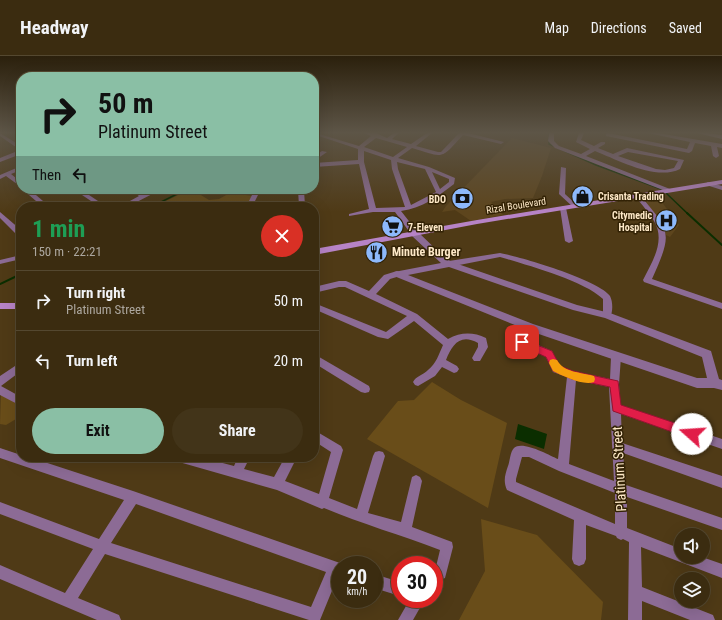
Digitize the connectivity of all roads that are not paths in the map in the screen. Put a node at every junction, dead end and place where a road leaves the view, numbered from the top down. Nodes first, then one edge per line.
1 (587, 159) edge
2 (624, 159) edge
3 (677, 159) edge
4 (394, 160) joint
5 (361, 162) joint
6 (319, 164) edge
7 (427, 168) junction
8 (563, 168) dead end
9 (16, 170) edge
10 (7, 174) junction
11 (0, 177) edge
12 (16, 181) edge
13 (722, 182) edge
14 (708, 184) junction
15 (722, 188) edge
16 (665, 190) junction
17 (439, 193) junction
18 (31, 194) edge
19 (84, 194) edge
20 (141, 194) edge
21 (148, 194) edge
22 (637, 195) junction
23 (144, 196) junction
24 (41, 202) edge
25 (96, 202) edge
26 (132, 202) edge
27 (575, 206) junction
28 (409, 208) junction
29 (563, 208) junction
30 (373, 210) junction
31 (397, 210) junction
32 (0, 214) edge
33 (351, 215) dead end
34 (16, 229) edge
35 (415, 234) junction
36 (569, 241) dead end
37 (319, 251) edge
38 (16, 258) edge
39 (0, 262) edge
40 (449, 264) junction
41 (397, 274) junction
42 (319, 289) edge
43 (370, 294) junction
44 (0, 306) edge
45 (16, 306) edge
46 (722, 306) edge
47 (319, 308) edge
48 (607, 315) junction
49 (414, 316) junction
50 (522, 342) dead end
51 (448, 344) junction
52 (616, 357) junction
53 (477, 358) dead end
54 (319, 361) edge
55 (441, 362) junction
56 (16, 370) edge
57 (454, 370) dead end
58 (572, 375) junction
59 (0, 382) edge
60 (418, 382) dead end
61 (614, 384) junction
62 (718, 384) edge
63 (365, 389) dead end
64 (0, 390) edge
65 (16, 399) edge
66 (616, 408) junction
67 (319, 438) edge
68 (722, 444) edge
69 (617, 446) junction
70 (0, 453) edge
71 (379, 456) dead end
72 (16, 458) edge
73 (27, 462) edge
74 (207, 462) edge
75 (242, 462) edge
76 (288, 462) edge
77 (563, 467) junction
78 (237, 472) junction
79 (416, 481) dead end
80 (722, 482) edge
81 (277, 484) junction
82 (621, 489) junction
83 (133, 497) junction
84 (322, 502) junction
85 (0, 508) edge
86 (580, 516) junction
87 (362, 517) junction
88 (722, 524) edge
89 (405, 530) junction
90 (621, 534) junction
91 (635, 539) junction
92 (103, 547) junction
93 (674, 553) edge
94 (579, 559) dead end
95 (443, 562) edge
96 (703, 564) edge
97 (331, 567) edge
98 (722, 571) edge
99 (0, 572) edge
100 (331, 582) edge
101 (635, 591) junction
102 (68, 602) junction
103 (412, 608) edge
104 (114, 620) edge
105 (405, 620) edge
106 (635, 620) edge
107 (708, 620) edge

1 - 16 street
2 - 3 street
4 - 7 street
4 - 28 street
5 - 6 street
5 - 30 street
7 - 17 street
7 - 17 street
8 - 27 street
9 - 10 street
10 - 11 street
10 - 12 street
13 - 14 main road, Rizal Boulevard
14 - 15 street
14 - 16 main road, Rizal Boulevard
16 - 22 main road, Rizal Boulevard
17 - 28 street
18 - 24 street
19 - 25 street
20 - 23 street
21 - 23 street
22 - 27 main road, Rizal Boulevard
22 - 46 street
23 - 26 street
27 - 29 main road, Rizal Boulevard
28 - 31 street
29 - 35 main road, Rizal Boulevard
29 - 36 street
30 - 31 street
30 - 33 street
31 - 35 street
32 - 34 street
35 - 37 main road, Rizal Boulevard
35 - 40 street
38 - 39 street
40 - 41 street
40 - 48 street
40 - 48 street
41 - 43 street
41 - 52 street
42 - 43 street
43 - 49 street
44 - 45 main road
47 - 49 street
48 - 62 street
49 - 51 street
50 - 58 street
51 - 53 street
51 - 55 street
52 - 61 street, Platinum Street
52 - 62 street
54 - 63 street
55 - 57 street
55 - 60 street
56 - 59 street
58 - 61 street
58 - 77 street
61 - 66 street, Platinum Street
64 - 65 street
66 - 68 street
66 - 69 street, Platinum Street
67 - 84 street
69 - 80 street
69 - 82 street, Platinum Street
70 - 72 street
71 - 87 street
73 - 83 street
74 - 78 street
75 - 78 street
76 - 81 street
77 - 82 street
77 - 86 street
78 - 81 street
79 - 89 street
81 - 84 street
82 - 88 street
82 - 90 street, Platinum Street
83 - 92 street
83 - 97 street
84 - 87 street
85 - 92 street
86 - 90 street
86 - 94 street
87 - 89 street
89 - 95 street
90 - 91 street
91 - 93 street
91 - 101 street
92 - 100 street
92 - 102 street
96 - 98 street
99 - 102 street
101 - 106 street
101 - 107 street
102 - 104 street
103 - 105 street

